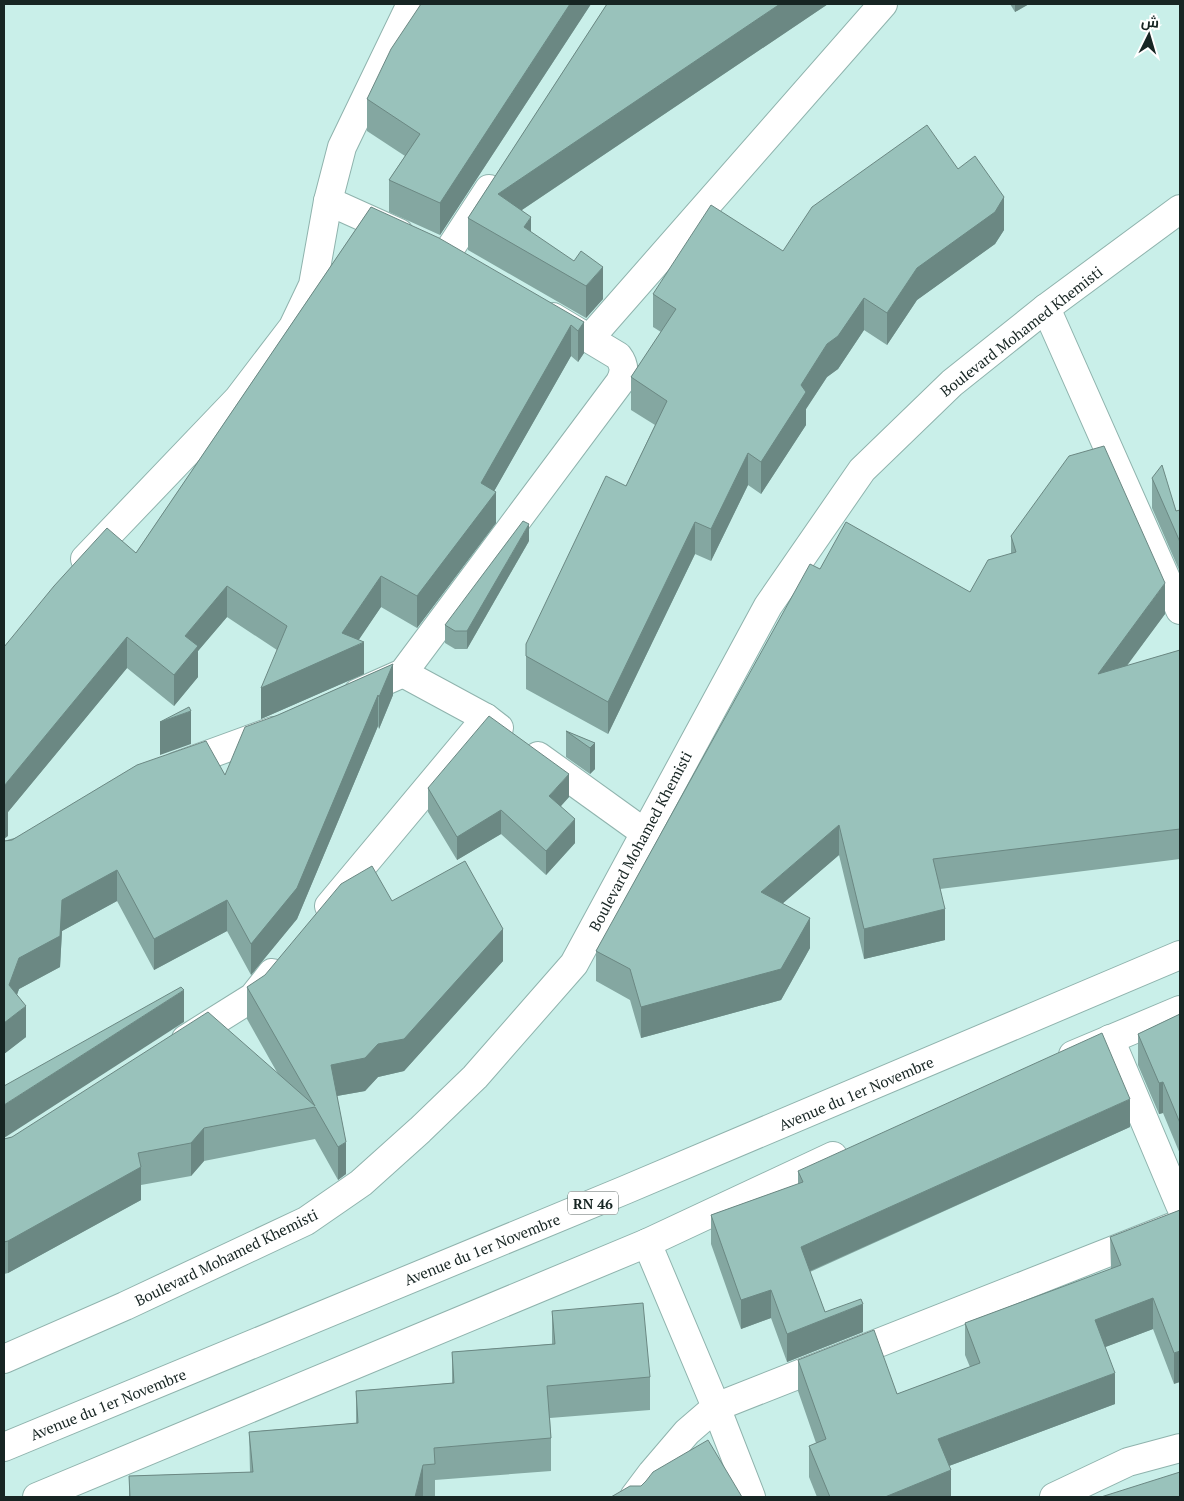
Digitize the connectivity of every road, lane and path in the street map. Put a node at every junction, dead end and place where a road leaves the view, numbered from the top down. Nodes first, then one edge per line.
1 (411, 4) edge
2 (883, 4) edge
3 (500, 171) edge
4 (328, 200) junction
5 (1180, 209) edge
6 (531, 304) edge
7 (1046, 308) junction
8 (590, 338) junction
9 (1173, 573) edge
10 (67, 579) edge
11 (1180, 610) edge
12 (403, 673) junction
13 (333, 704) edge
14 (486, 718) junction
15 (298, 720) edge
16 (156, 773) edge
17 (644, 833) junction
18 (316, 922) edge
19 (290, 952) edge
20 (1180, 955) edge
21 (1180, 1010) edge
22 (1110, 1039) junction
23 (170, 1050) edge
24 (1046, 1066) edge
25 (853, 1148) edge
26 (1180, 1205) edge
27 (1180, 1224) edge
28 (647, 1243) junction
29 (4, 1359) edge
30 (716, 1407) junction
31 (4, 1447) edge
32 (1180, 1448) edge
33 (37, 1497) edge
34 (634, 1497) edge
35 (751, 1497) edge
36 (1054, 1497) edge

1 - 4 street
2 - 8 street
3 - 4 street
4 - 10 street
5 - 7 street, Boulevard Mohamed Khemisti
6 - 8 street
7 - 9 street
7 - 17 street, Boulevard Mohamed Khemisti
8 - 12 street
9 - 11 street
12 - 13 street
12 - 14 street
14 - 17 street
14 - 18 street
15 - 16 street
17 - 29 street, Boulevard Mohamed Khemisti
19 - 23 street
20 - 31 street, Avenue du 1er Novembre / RN 46
21 - 22 street
22 - 24 street
22 - 26 street
25 - 28 street
27 - 30 street
28 - 30 street
28 - 33 street
30 - 34 street
30 - 35 street
32 - 36 street

